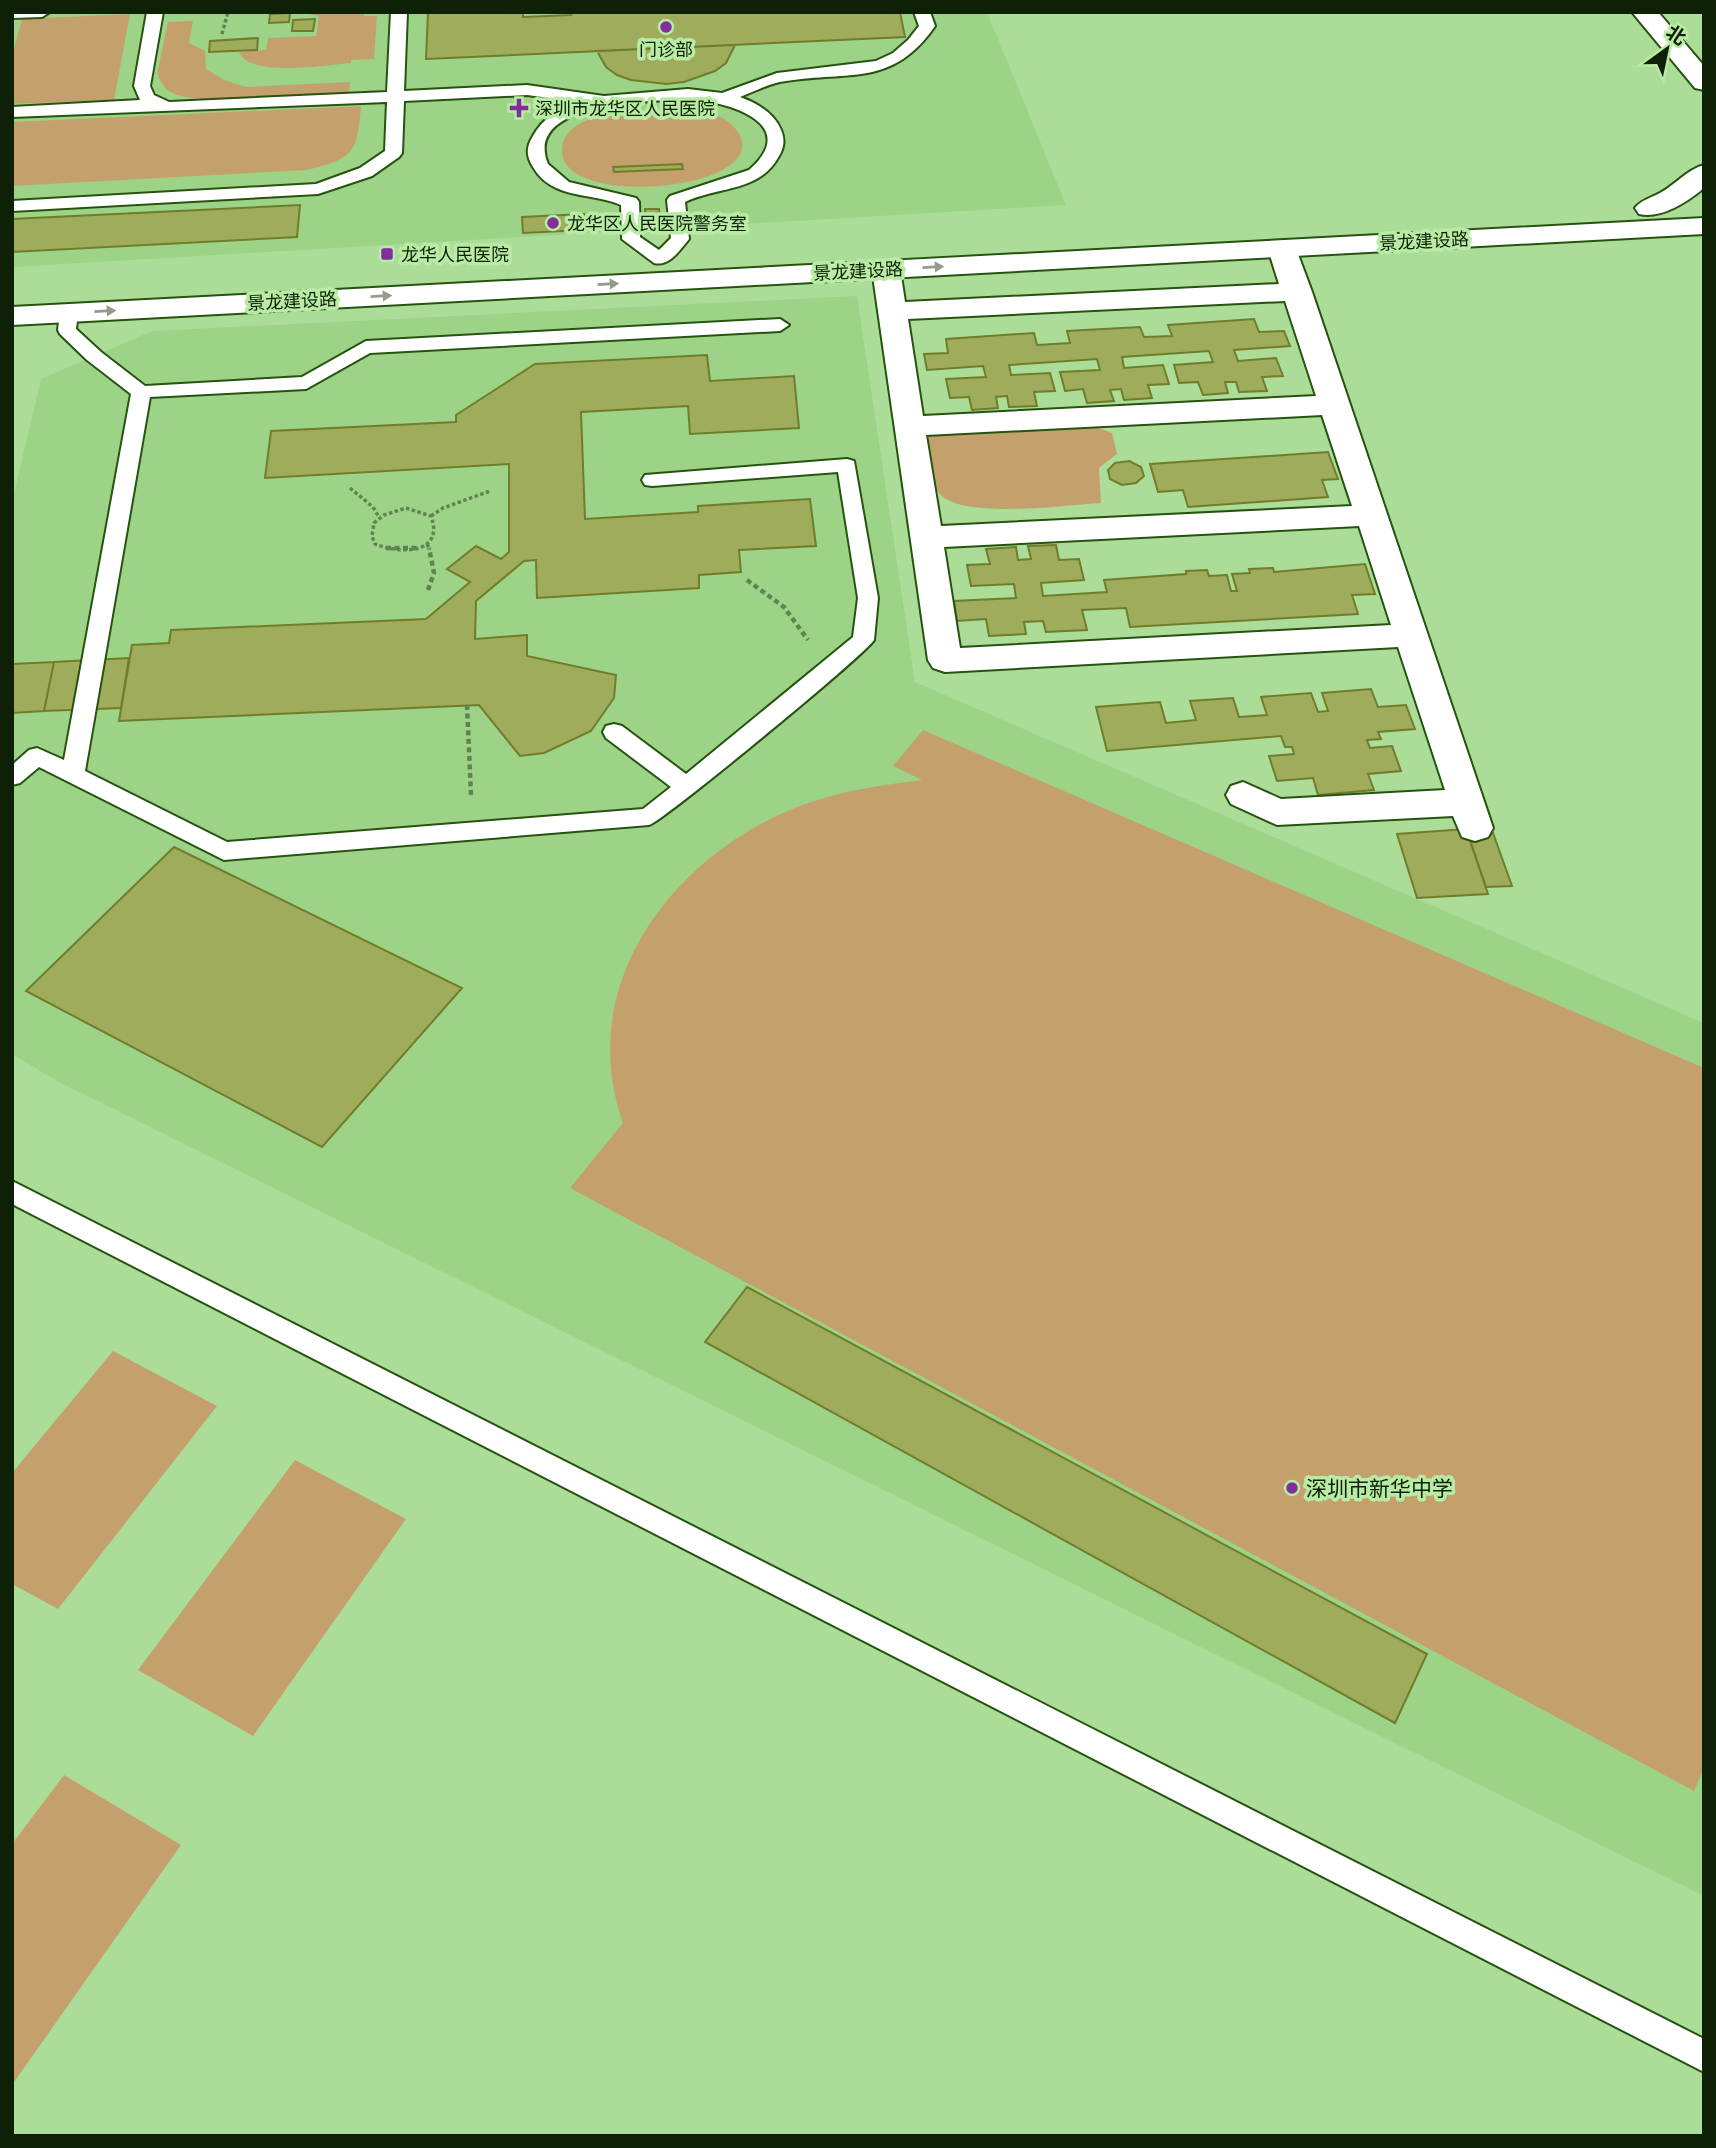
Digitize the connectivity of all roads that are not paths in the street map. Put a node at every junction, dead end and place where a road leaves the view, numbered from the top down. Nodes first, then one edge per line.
1 (42, 12) edge
2 (155, 12) edge
3 (399, 12) edge
4 (922, 12) edge
5 (1644, 12) edge
6 (12, 13) edge
7 (1704, 82) edge
8 (394, 96) junction
9 (723, 98) junction
10 (606, 100) junction
11 (160, 104) junction
12 (12, 112) edge
13 (1704, 173) edge
14 (1704, 205) edge
15 (12, 206) edge
16 (1656, 218) junction
17 (1704, 226) edge
18 (1704, 236) edge
19 (1282, 249) junction
20 (660, 259) junction
21 (886, 270) junction
22 (1298, 292) junction
23 (12, 293) edge
24 (893, 311) junction
25 (69, 313) junction
26 (12, 316) edge
27 (780, 325) dead end
28 (141, 392) junction
29 (1336, 405) junction
30 (910, 426) junction
31 (652, 480) dead end
32 (1372, 515) junction
33 (926, 537) junction
34 (1411, 635) junction
35 (614, 733) dead end
36 (73, 774) junction
37 (12, 777) edge
38 (687, 787) junction
39 (1243, 796) dead end
40 (12, 1192) edge
41 (1704, 2056) edge

1 - 6 lane
2 - 11 lane
3 - 8 lane
4 - 9 lane
5 - 7 main road
8 - 10 lane
8 - 11 lane
8 - 15 lane
9 - 10 lane
9 - 20 lane
10 - 20 lane
11 - 12 lane
13 - 16 main road
14 - 16 main road, 景龙建设路
16 - 17 main road, 景龙建设路
16 - 18 main road
16 - 19 main road, 景龙建设路
16 - 20 main road, 景龙建设路
21 -> 19 main road, 景龙建设路
19 - 22 main road
20 - 23 main road, 景龙建设路
21 - 24 main road
25 -> 21 main road, 景龙建设路
22 - 24 main road
22 - 29 main road
24 - 30 main road
25 - 26 main road, 景龙建设路
25 - 28 lane
27 - 28 lane
28 - 36 lane
29 - 30 main road
29 - 32 main road
30 - 33 main road
31 - 38 lane
32 - 33 main road
32 - 34 main road
33 - 34 main road
34 - 39 main road
35 - 38 lane
36 - 37 lane
36 - 38 lane
40 - 41 lane

